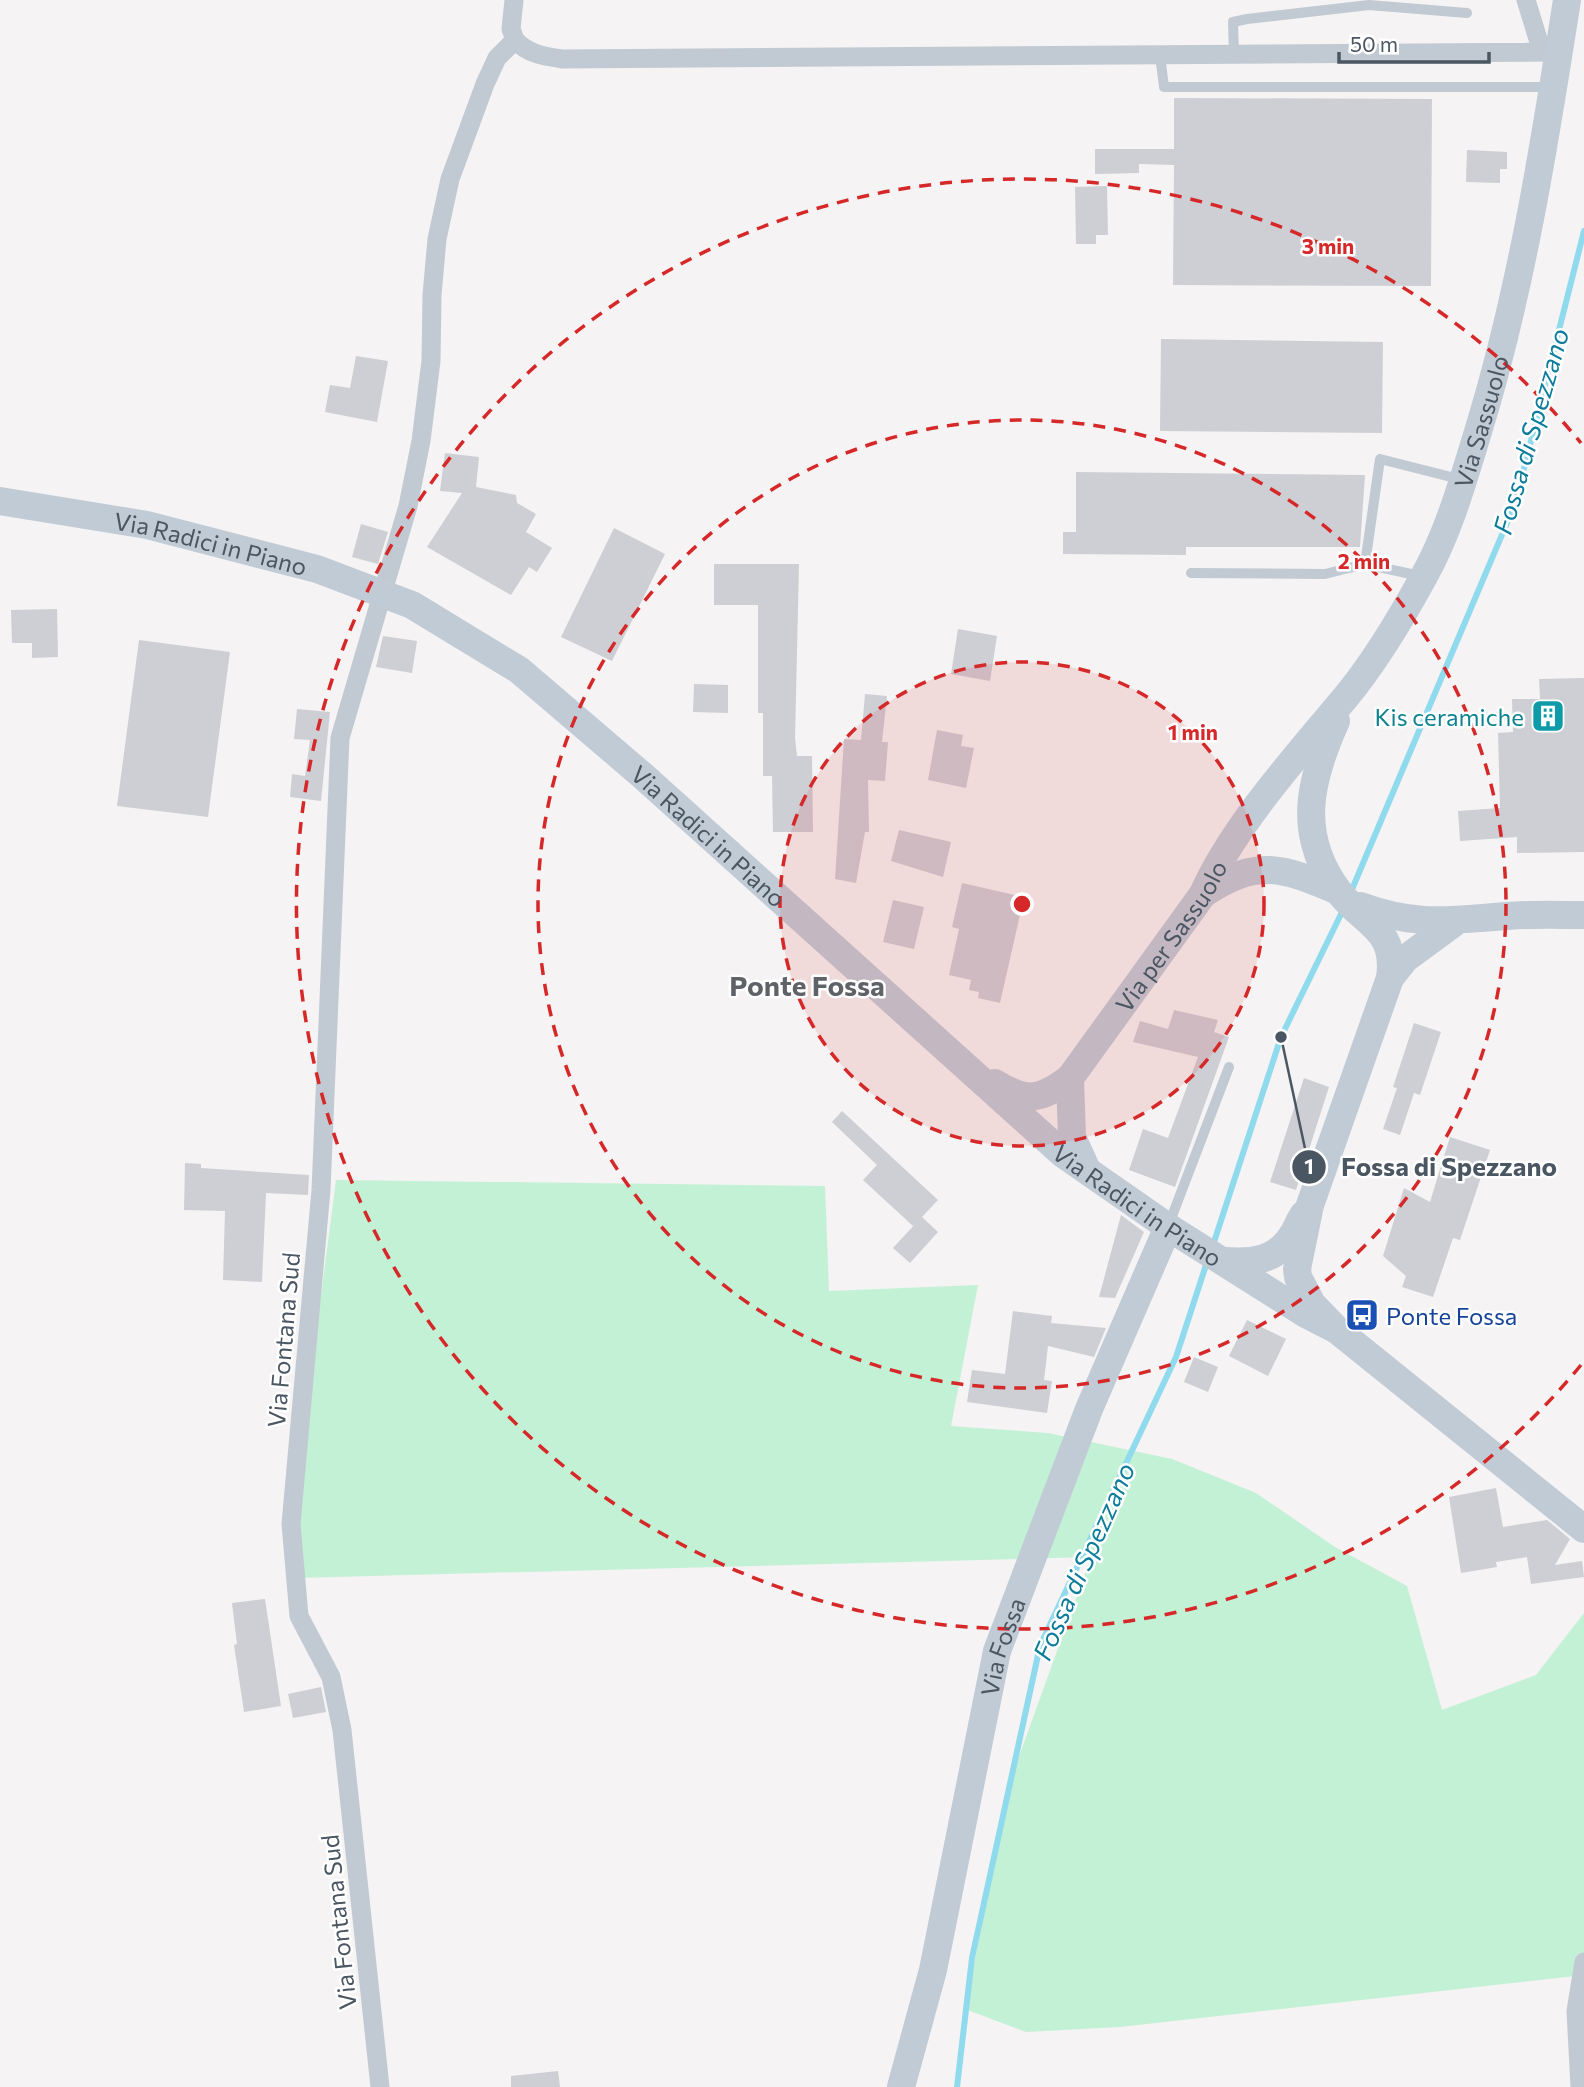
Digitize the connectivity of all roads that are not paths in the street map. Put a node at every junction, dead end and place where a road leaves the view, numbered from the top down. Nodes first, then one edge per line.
1 (514, 0) edge
2 (1526, 0) edge
3 (1567, 0) edge
4 (1467, 13) dead end
5 (515, 40) junction
6 (1550, 52) junction
7 (1234, 54) junction
8 (1160, 55) junction
9 (1553, 87) junction
10 (1463, 480) junction
11 (0, 501) edge
12 (1365, 564) junction
13 (1191, 573) dead end
14 (1424, 577) junction
15 (381, 593) junction
16 (1347, 696) junction
17 (1269, 793) joint
18 (1334, 887) junction
19 (1203, 894) junction
20 (1584, 915) edge
21 (1378, 919) junction
22 (1454, 923) junction
23 (1390, 978) junction
24 (966, 1064) junction
25 (1229, 1067) dead end
26 (1070, 1079) junction
27 (1087, 1171) junction
28 (1310, 1205) junction
29 (1168, 1227) junction
30 (1235, 1265) junction
31 (1337, 1330) junction
32 (1584, 1529) edge
33 (1584, 1962) edge
34 (380, 2087) edge
35 (901, 2087) edge
36 (1580, 2087) edge

1 - 5 street
2 - 6 street
3 - 6 street, Via Sassuolo
4 - 7 lane
5 - 8 street
5 - 15 street, Via Fontana Sud
6 - 7 street
6 - 9 street, Via Sassuolo
7 - 8 street
8 - 9 lane
9 - 10 street, Via Sassuolo
10 - 12 lane
10 - 14 street, Via Sassuolo
11 - 15 street, Via Radici in Piano
12 - 13 lane
12 - 14 lane
14 - 16 street, Via Sassuolo
15 - 24 street, Via Radici in Piano
15 - 34 street, Via Fontana Sud
16 - 17 street, Via Sassuolo
16 - 18 street
17 - 19 street, Via per Sassuolo
18 - 19 street
18 - 21 street
19 - 26 street, Via per Sassuolo
20 - 22 street
21 - 22 street
21 - 23 street
22 - 23 street
23 - 28 street
24 - 26 street
24 - 27 street, Via Radici in Piano
25 - 29 lane
26 - 27 street
27 - 29 street, Via Radici in Piano
28 - 30 street
28 - 31 street
29 - 30 street, Via Radici in Piano
29 - 35 street, Via Fossa
30 - 31 street, Via Radici in Piano
31 - 32 street
33 - 36 street

